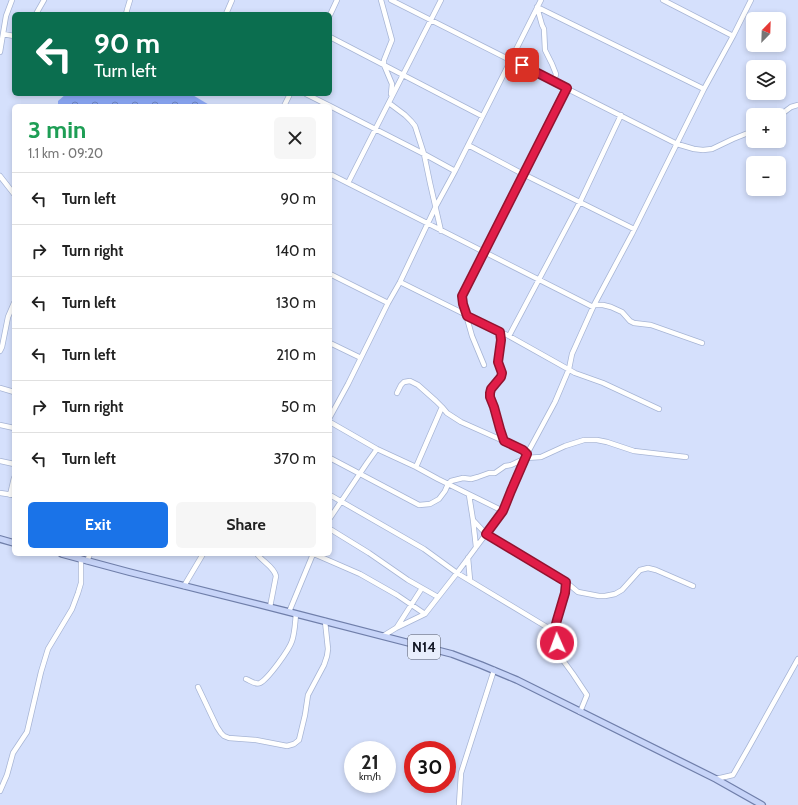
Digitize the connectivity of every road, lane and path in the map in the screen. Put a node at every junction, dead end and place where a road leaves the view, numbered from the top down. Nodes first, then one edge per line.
1 (12, 0) edge
2 (44, 0) edge
3 (130, 0) edge
4 (232, 0) edge
5 (337, 0) edge
6 (381, 0) edge
7 (391, 0) edge
8 (441, 0) edge
9 (540, 0) edge
10 (663, 0) edge
11 (750, 0) edge
12 (537, 7) junction
13 (37, 12) edge
14 (126, 12) edge
15 (227, 12) edge
16 (331, 12) edge
17 (431, 20) junction
18 (3, 34) junction
19 (12, 36) edge
20 (733, 36) junction
21 (332, 38) edge
22 (0, 52) edge
23 (511, 60) junction
24 (384, 65) junction
25 (403, 74) junction
26 (555, 82) junction
27 (567, 88) junction
28 (704, 89) junction
29 (310, 96) edge
30 (389, 101) junction
31 (326, 104) edge
32 (798, 105) edge
33 (332, 107) edge
34 (786, 111) edge
35 (621, 115) junction
36 (482, 116) junction
37 (376, 129) junction
38 (746, 134) edge
39 (677, 144) junction
40 (468, 145) junction
41 (424, 154) junction
42 (455, 171) junction
43 (523, 174) junction
44 (332, 175) edge
45 (0, 176) edge
46 (348, 183) junction
47 (12, 191) edge
48 (580, 202) junction
49 (436, 206) junction
50 (428, 224) junction
51 (634, 229) junction
52 (441, 231) junction
53 (485, 252) junction
54 (332, 275) edge
55 (539, 280) junction
56 (400, 282) junction
57 (388, 303) junction
58 (593, 306) junction
59 (12, 308) edge
60 (467, 316) junction
61 (500, 332) junction
62 (510, 336) junction
63 (702, 342) dead end
64 (332, 344) edge
65 (0, 351) edge
66 (361, 358) junction
67 (484, 365) dead end
68 (569, 368) junction
69 (0, 388) edge
70 (12, 391) edge
71 (397, 393) dead end
72 (442, 407) junction
73 (659, 409) dead end
74 (332, 413) edge
75 (332, 423) edge
76 (0, 425) edge
77 (12, 428) edge
78 (504, 441) junction
79 (377, 449) junction
80 (527, 456) junction
81 (686, 457) dead end
82 (332, 459) edge
83 (0, 461) edge
84 (12, 464) edge
85 (416, 466) junction
86 (359, 474) junction
87 (448, 484) junction
88 (0, 493) edge
89 (12, 495) edge
90 (469, 495) junction
91 (332, 496) edge
92 (341, 501) junction
93 (503, 511) junction
94 (332, 515) edge
95 (473, 520) junction
96 (332, 530) edge
97 (486, 534) junction
98 (0, 539) edge
99 (12, 542) edge
100 (476, 547) junction
101 (73, 556) edge
102 (88, 556) edge
103 (202, 556) edge
104 (259, 556) edge
105 (312, 556) edge
106 (318, 556) edge
107 (468, 558) junction
108 (84, 560) junction
109 (457, 573) junction
110 (470, 580) junction
111 (566, 582) junction
112 (184, 586) junction
113 (693, 586) dead end
114 (422, 588) junction
115 (438, 597) junction
116 (412, 605) junction
117 (270, 607) junction
118 (289, 612) junction
119 (296, 614) junction
120 (425, 614) junction
121 (325, 621) junction
122 (396, 628) junction
123 (554, 632) junction
124 (383, 636) junction
125 (798, 659) edge
126 (494, 670) junction
127 (246, 679) dead end
128 (198, 687) dead end
129 (580, 712) junction
130 (716, 779) junction
131 (0, 791) edge
132 (459, 805) edge
133 (762, 805) edge

1 - 18 street
2 - 13 street
3 - 14 street
4 - 15 street
5 - 16 street
6 - 24 street
7 - 17 street
8 - 17 street
9 - 12 street
10 - 20 street
11 - 20 street
12 - 23 street
12 - 26 street
12 - 28 street
17 - 23 street
17 - 25 street
18 - 19 street
18 - 22 street
20 - 28 street
21 - 24 street
23 - 26 street
23 - 36 street
24 - 25 street
24 - 30 street
25 - 30 street
25 - 36 street
26 - 27 street
27 - 35 street
27 - 43 street
28 - 39 street
29 - 31 street
30 - 37 street
30 - 41 street
32 - 34 street
33 - 37 street
35 - 39 street
35 - 48 street
36 - 40 street
37 - 41 street
37 - 46 street
38 - 39 street
39 - 51 street
40 - 42 street
40 - 43 street
41 - 42 street
41 - 49 street
42 - 49 street
43 - 48 street
43 - 53 street
44 - 46 street
45 - 47 street
46 - 50 street
48 - 51 street
48 - 55 street
49 - 50 street
49 - 52 street
50 - 52 street
50 - 56 street
51 - 58 street
52 - 53 street
53 - 55 street
53 - 60 street
54 - 57 street
55 - 58 street
55 - 62 street
56 - 57 street
56 - 60 street
57 - 66 street
58 - 63 street
58 - 68 street
59 - 65 street
60 - 61 street
60 - 67 street
61 - 62 street
61 - 78 street
62 - 68 street
64 - 66 street
66 - 74 street
68 - 73 street
68 - 80 street
69 - 70 street
71 - 72 street
72 - 78 street
72 - 85 street
75 - 79 street
76 - 77 street
78 - 80 street
79 - 85 street
79 - 86 street
80 - 81 street
80 - 87 street
80 - 93 street
82 - 86 street
83 - 84 street
85 - 87 street
86 - 87 street
86 - 92 street
87 - 90 street
88 - 89 street
90 - 93 street
90 - 95 street
91 - 92 street
92 - 94 street
92 - 109 street
93 - 97 street
95 - 97 street
95 - 100 street
96 - 114 street
97 - 100 street
97 - 111 street
98 - 99 main road
100 - 107 street
101 - 108 main road, N14
102 - 108 street
103 - 112 street
104 - 117 street
105 - 118 street
106 - 116 street
107 - 109 street
107 - 110 street
108 - 112 main road, N14
108 - 131 street
109 - 110 street
109 - 115 street
110 - 123 street
111 - 113 street
111 - 123 street
112 - 117 main road, N14
114 - 115 street
114 - 116 street
115 - 120 street
116 - 120 street
116 - 122 street
117 - 118 main road, N14
118 - 119 main road, N14
119 - 121 main road, N14
119 - 127 street
120 - 122 street
121 - 124 main road, N14
121 - 128 street
122 - 124 street
123 - 129 street
124 - 126 main road, N14
125 - 130 street
126 - 129 main road, N14
126 - 132 street
129 - 130 main road, N14
130 - 133 main road, N14

